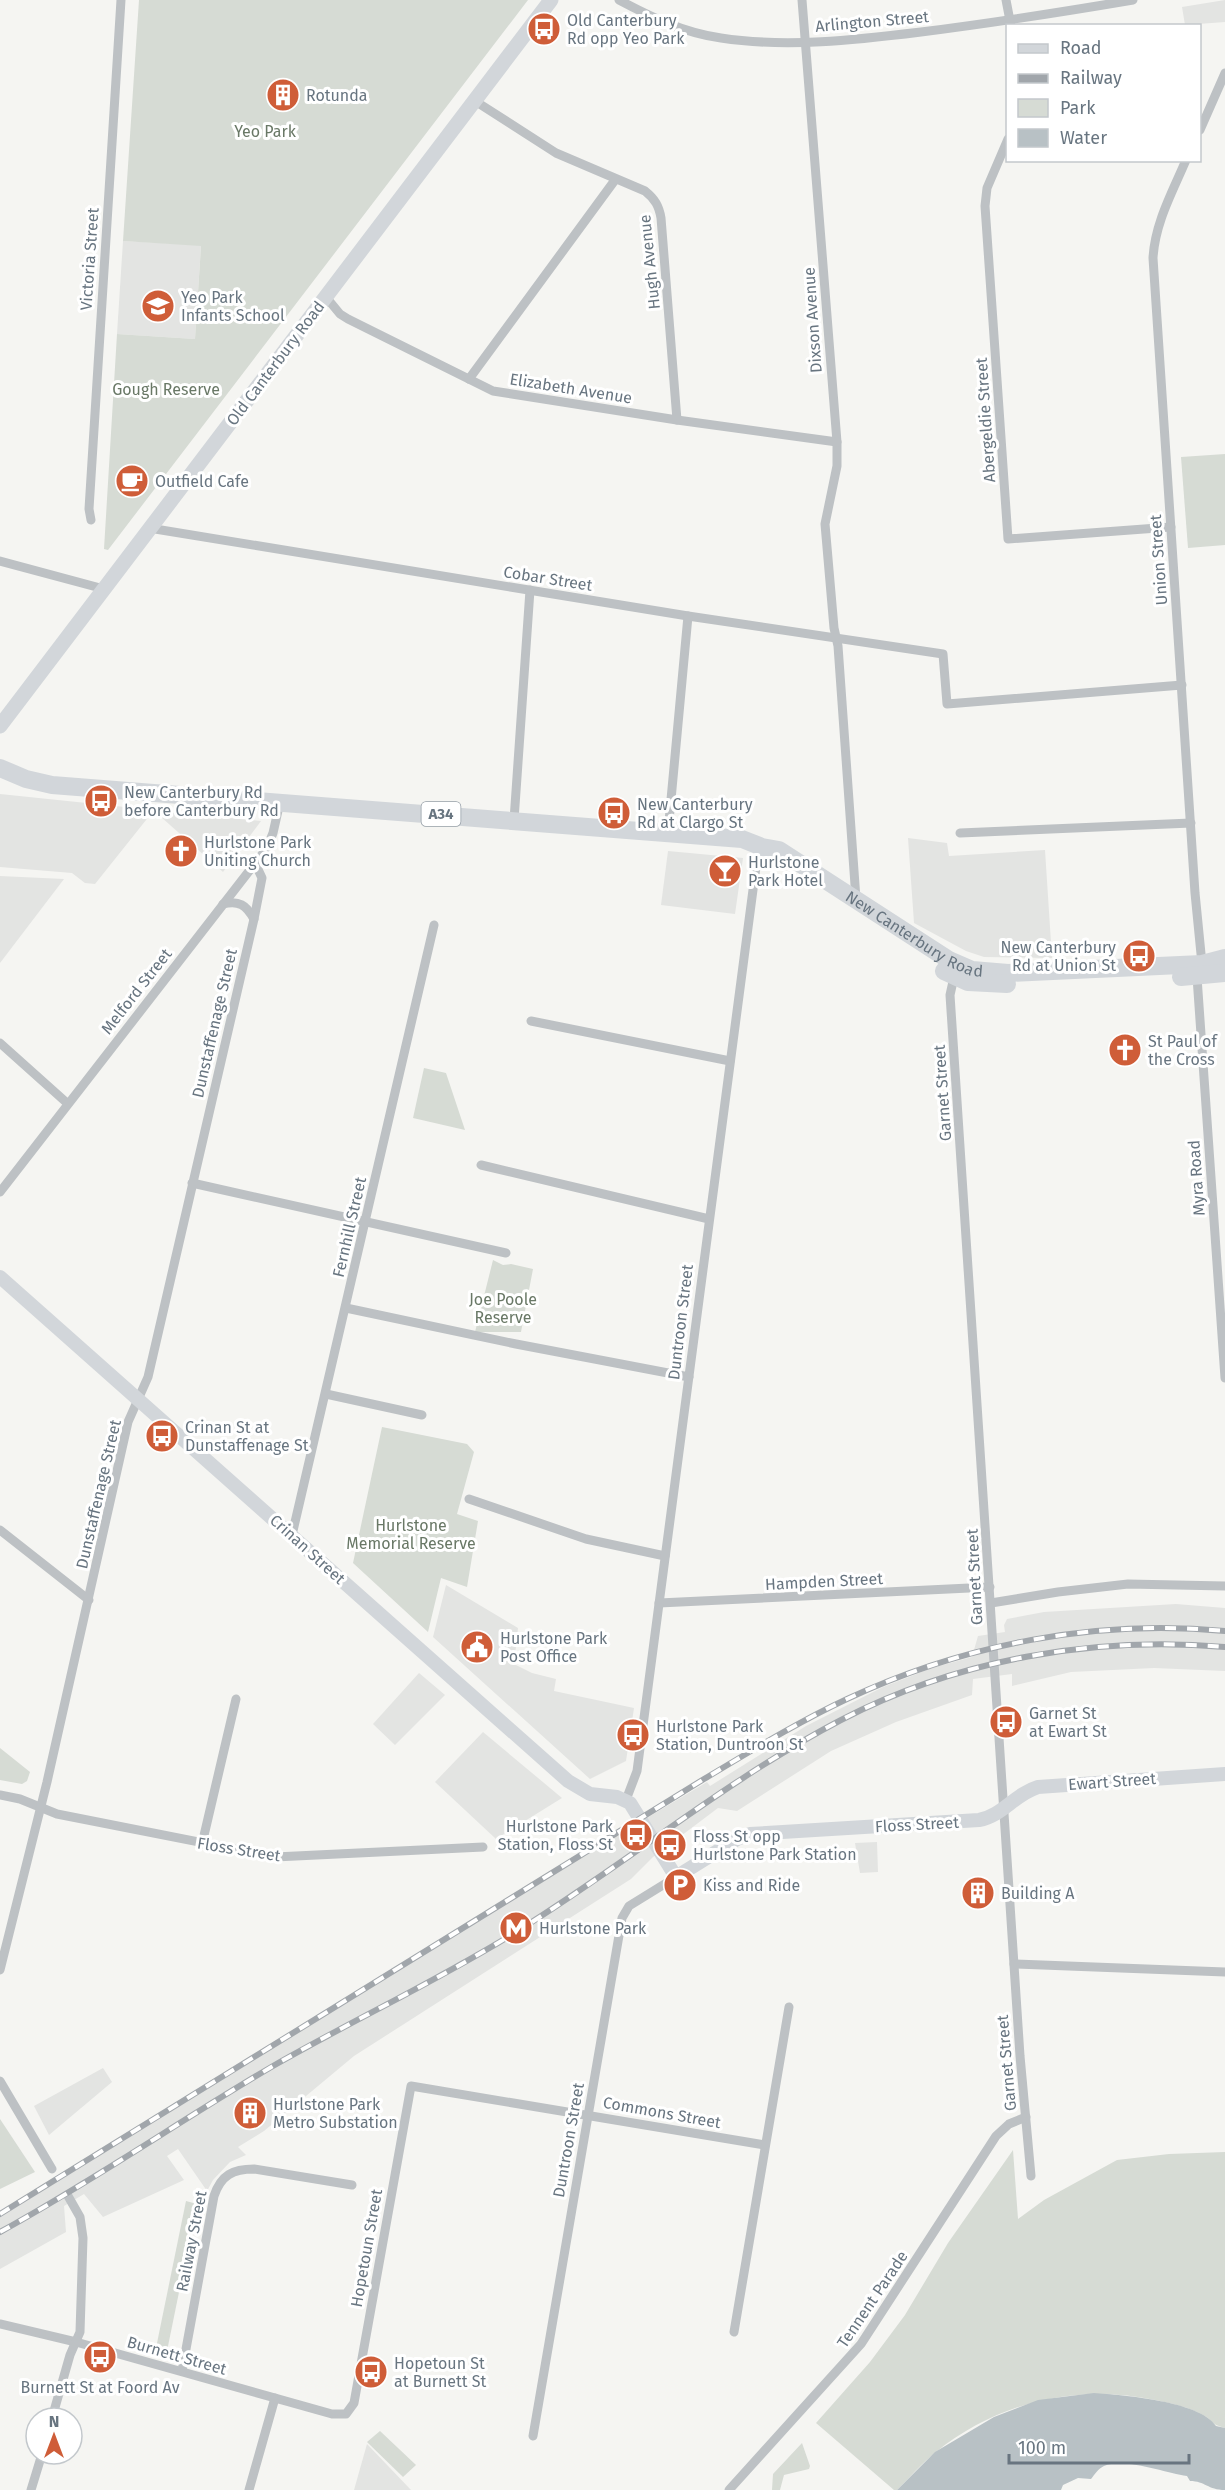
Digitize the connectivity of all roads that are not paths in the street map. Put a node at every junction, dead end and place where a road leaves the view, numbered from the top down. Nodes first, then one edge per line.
1 (121, 0) edge
2 (551, 0) edge
3 (619, 0) edge
4 (802, 0) edge
5 (1006, 0) edge
6 (1133, 0) edge
7 (1011, 23) edge
8 (806, 42) junction
9 (1225, 73) edge
10 (475, 101) junction
11 (1201, 128) edge
12 (1006, 144) edge
13 (1185, 162) edge
14 (615, 180) junction
15 (326, 297) junction
16 (469, 379) junction
17 (678, 420) junction
18 (837, 442) junction
19 (91, 520) dead end
20 (1171, 527) junction
21 (149, 528) junction
22 (0, 561) edge
23 (104, 589) junction
24 (530, 590) junction
25 (688, 616) junction
26 (836, 637) junction
27 (1182, 685) junction
28 (0, 726) edge
29 (0, 768) edge
30 (280, 802) junction
31 (514, 820) junction
32 (1191, 823) junction
33 (668, 832) junction
34 (960, 833) dead end
35 (762, 848) junction
36 (255, 863) junction
37 (247, 873) junction
38 (260, 887) junction
39 (856, 900) junction
40 (222, 904) junction
41 (254, 919) junction
42 (434, 926) dead end
43 (1225, 958) edge
44 (1199, 970) junction
45 (1225, 973) edge
46 (954, 977) junction
47 (531, 1021) dead end
48 (0, 1043) edge
49 (730, 1061) junction
50 (68, 1103) junction
51 (481, 1166) dead end
52 (192, 1183) junction
53 (0, 1192) edge
54 (709, 1219) junction
55 (366, 1220) junction
56 (506, 1253) dead end
57 (0, 1276) edge
58 (346, 1308) junction
59 (689, 1377) junction
60 (1225, 1378) edge
61 (326, 1394) junction
62 (138, 1400) junction
63 (422, 1415) dead end
64 (469, 1499) dead end
65 (0, 1530) edge
66 (292, 1535) junction
67 (665, 1556) junction
68 (1225, 1586) edge
69 (990, 1587) junction
70 (89, 1600) junction
71 (659, 1603) junction
72 (991, 1603) junction
73 (236, 1699) dead end
74 (1225, 1774) edge
75 (0, 1795) edge
76 (630, 1804) junction
77 (1005, 1806) junction
78 (40, 1808) junction
79 (202, 1844) junction
80 (483, 1847) dead end
81 (676, 1877) junction
82 (1014, 1964) junction
83 (0, 1967) edge
84 (1225, 1972) edge
85 (789, 2007) dead end
86 (0, 2081) edge
87 (411, 2086) joint
88 (588, 2115) junction
89 (1026, 2117) junction
90 (765, 2145) junction
91 (52, 2169) dead end
92 (1031, 2176) dead end
93 (352, 2185) dead end
94 (68, 2196) dead end
95 (0, 2324) edge
96 (734, 2332) dead end
97 (76, 2342) junction
98 (182, 2371) junction
99 (275, 2398) junction
100 (56, 2406) edge
101 (346, 2414) joint
102 (533, 2436) dead end
103 (38, 2466) edge
104 (31, 2490) edge
105 (249, 2490) edge
106 (729, 2490) edge

1 - 19 street, Victoria Street
2 - 10 main road, Old Canterbury Road
3 - 8 street, Arlington Street
4 - 8 street, Dixson Avenue
5 - 7 street
6 - 7 street, Arlington Street
7 - 8 street, Arlington Street
8 - 18 street, Dixson Avenue
9 - 11 street
10 - 14 street, Hugh Avenue
10 - 15 main road, Old Canterbury Road
12 - 20 street, Abergeldie Street
13 - 20 street, Union Street
14 - 16 street
14 - 17 street, Hugh Avenue
15 - 16 street, Elizabeth Avenue
15 - 21 main road, Old Canterbury Road
16 - 17 street, Elizabeth Avenue
17 - 18 street, Elizabeth Avenue
18 - 26 street, Dixson Avenue
20 - 27 street, Union Street
21 - 23 main road, Old Canterbury Road
21 - 24 street, Cobar Street
22 - 23 street
23 - 28 main road, Old Canterbury Road
24 - 25 street, Cobar Street
24 - 31 street
25 - 26 street, Cobar Street
25 - 33 street
26 - 27 street, Cobar Street
26 - 39 street, Dixson Avenue
27 - 32 street, Union Street
29 - 30 highway, New Canterbury Road / A34
30 - 31 highway, New Canterbury Road / A34
30 - 36 street, Melford Street
31 - 33 highway, New Canterbury Road / A34
32 - 34 street
32 - 44 street, Union Street
33 - 35 highway, New Canterbury Road / A34
35 - 39 highway, New Canterbury Road / A34
35 - 46 highway, New Canterbury Road / A34
35 - 49 street, Duntroon Street
36 - 37 street, Melford Street
36 - 38 street, Dunstaffenage Street
37 - 38 street
37 - 40 street, Melford Street
38 - 41 street, Dunstaffenage Street
39 - 44 highway, New Canterbury Road / A34
40 - 41 street
40 - 50 street, Melford Street
41 - 52 street, Dunstaffenage Street
42 - 55 street, Fernhill Street
43 - 44 highway, New Canterbury Road / A34
44 - 45 highway, New Canterbury Road / A34
44 - 46 highway, New Canterbury Road / A34
44 - 60 street, Myra Road
46 - 69 street, Garnet Street
47 - 49 street
48 - 50 street
49 - 54 street, Duntroon Street
50 - 53 street, Melford Street
51 - 54 street
52 - 55 street
52 - 62 street, Dunstaffenage Street
54 - 59 street, Duntroon Street
55 - 56 street
55 - 58 street, Fernhill Street
57 - 62 street, Crinan Street
58 - 59 street
58 - 61 street, Fernhill Street
59 - 67 street, Duntroon Street
61 - 63 street
61 - 66 street, Fernhill Street
62 - 66 street, Crinan Street
62 - 70 street, Dunstaffenage Street
64 - 67 street
65 - 70 street
66 - 76 street, Crinan Street
67 - 71 street, Duntroon Street
68 - 72 street
69 - 71 street, Hampden Street
69 - 72 street, Garnet Street
70 - 78 street, Dunstaffenage Street
71 - 76 street, Duntroon Street
72 - 77 street, Garnet Street
73 - 79 street
74 - 77 street, Ewart Street
75 - 78 street, Floss Street
76 - 81 street
77 - 81 street, Floss Street
77 - 82 street, Garnet Street
78 - 79 street, Floss Street
78 - 83 street, Dunstaffenage Street
79 - 80 street, Floss Street
81 - 88 street, Duntroon Street
82 - 84 street
82 - 89 street, Garnet Street
85 - 90 street
86 - 91 street
87 - 88 street, Commons Street
87 - 101 street, Hopetoun Street
88 - 90 street, Commons Street
88 - 102 street, Duntroon Street
89 - 92 street, Garnet Street
89 - 106 street, Tennent Parade
90 - 96 street
93 - 98 street, Railway Street
94 - 97 street
95 - 97 street, Burnett Street
97 - 98 street, Burnett Street
97 - 100 street
98 - 99 street, Burnett Street
99 - 101 street, Burnett Street
99 - 105 street
103 - 104 street

